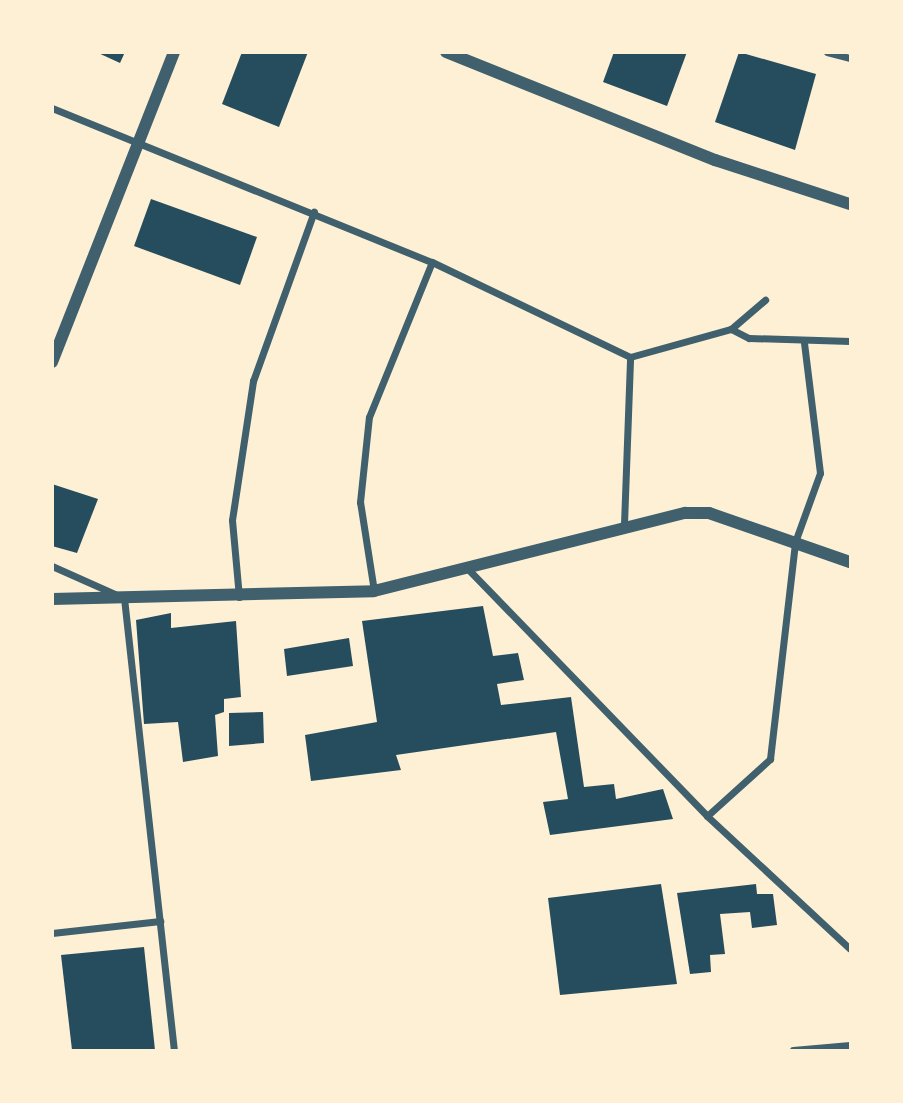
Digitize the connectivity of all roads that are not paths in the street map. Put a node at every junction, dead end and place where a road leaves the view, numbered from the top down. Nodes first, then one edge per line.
1 (174, 52) edge
2 (446, 52) edge
3 (827, 52) edge
4 (850, 58) edge
5 (52, 108) edge
6 (138, 144) junction
7 (850, 204) edge
8 (314, 212) junction
9 (432, 262) junction
10 (765, 300) dead end
11 (731, 329) junction
12 (850, 341) edge
13 (804, 342) junction
14 (630, 357) junction
15 (52, 362) edge
16 (624, 524) junction
17 (795, 542) junction
18 (850, 562) edge
19 (52, 566) edge
20 (466, 567) junction
21 (374, 591) junction
22 (124, 598) junction
23 (239, 598) junction
24 (52, 599) edge
25 (707, 816) junction
26 (160, 921) junction
27 (52, 933) edge
28 (850, 949) edge
29 (850, 1045) edge
30 (174, 1051) edge
31 (793, 1051) edge

1 - 6 street
2 - 7 street
3 - 4 street
5 - 6 street
6 - 8 street
6 - 15 street
8 - 9 street
8 - 23 street
9 - 14 street
9 - 21 street
10 - 11 street
11 - 13 street
11 - 14 street
12 - 13 street
13 - 17 street
14 - 16 street
16 - 17 street
16 - 20 street
17 - 18 street
17 - 25 street
19 - 22 street
20 - 21 street
20 - 25 street
21 - 23 street
22 - 23 street
22 - 24 street
22 - 26 street
25 - 28 street
26 - 27 street
26 - 30 street
29 - 31 street

